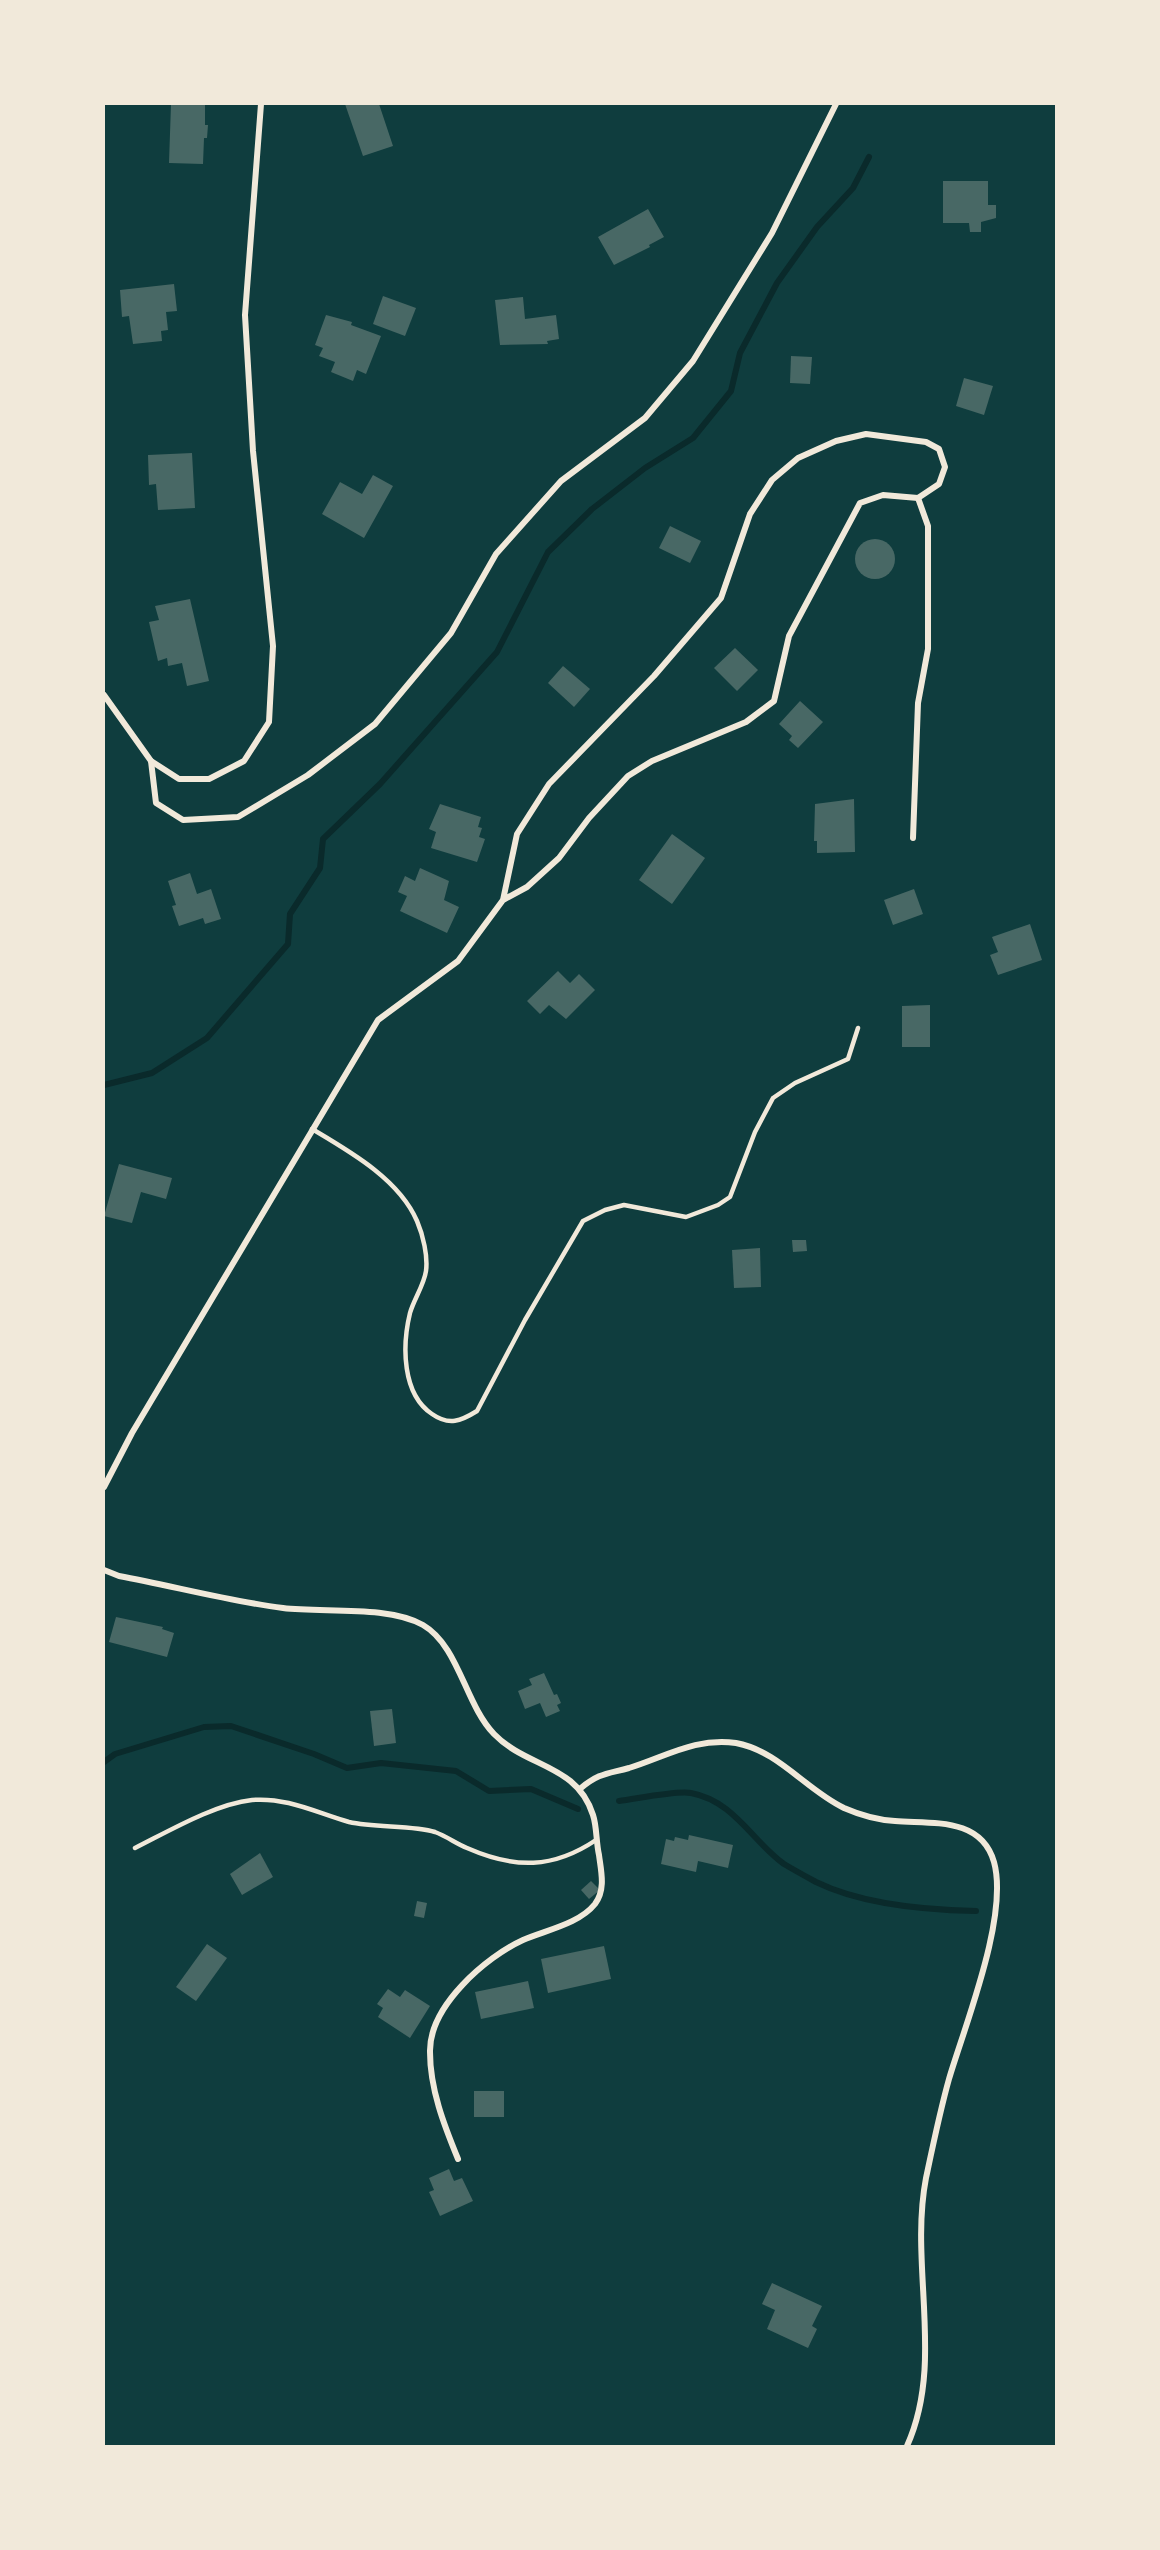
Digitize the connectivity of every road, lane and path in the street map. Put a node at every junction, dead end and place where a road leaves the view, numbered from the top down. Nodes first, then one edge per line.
1 (261, 104) edge
2 (836, 104) edge
3 (918, 498) junction
4 (104, 695) edge
5 (151, 761) junction
6 (913, 838) dead end
7 (503, 900) junction
8 (858, 1028) dead end
9 (312, 1129) junction
10 (104, 1487) edge
11 (104, 1570) edge
12 (581, 1788) junction
13 (596, 1840) junction
14 (135, 1848) dead end
15 (458, 2159) dead end
16 (907, 2446) edge

1 - 5 street
2 - 5 street
3 - 6 street
3 - 7 street
3 - 7 street
4 - 5 street
7 - 9 street
8 - 9 lane
9 - 10 street
11 - 12 street
12 - 13 street
12 - 16 street
13 - 14 lane
13 - 15 street

